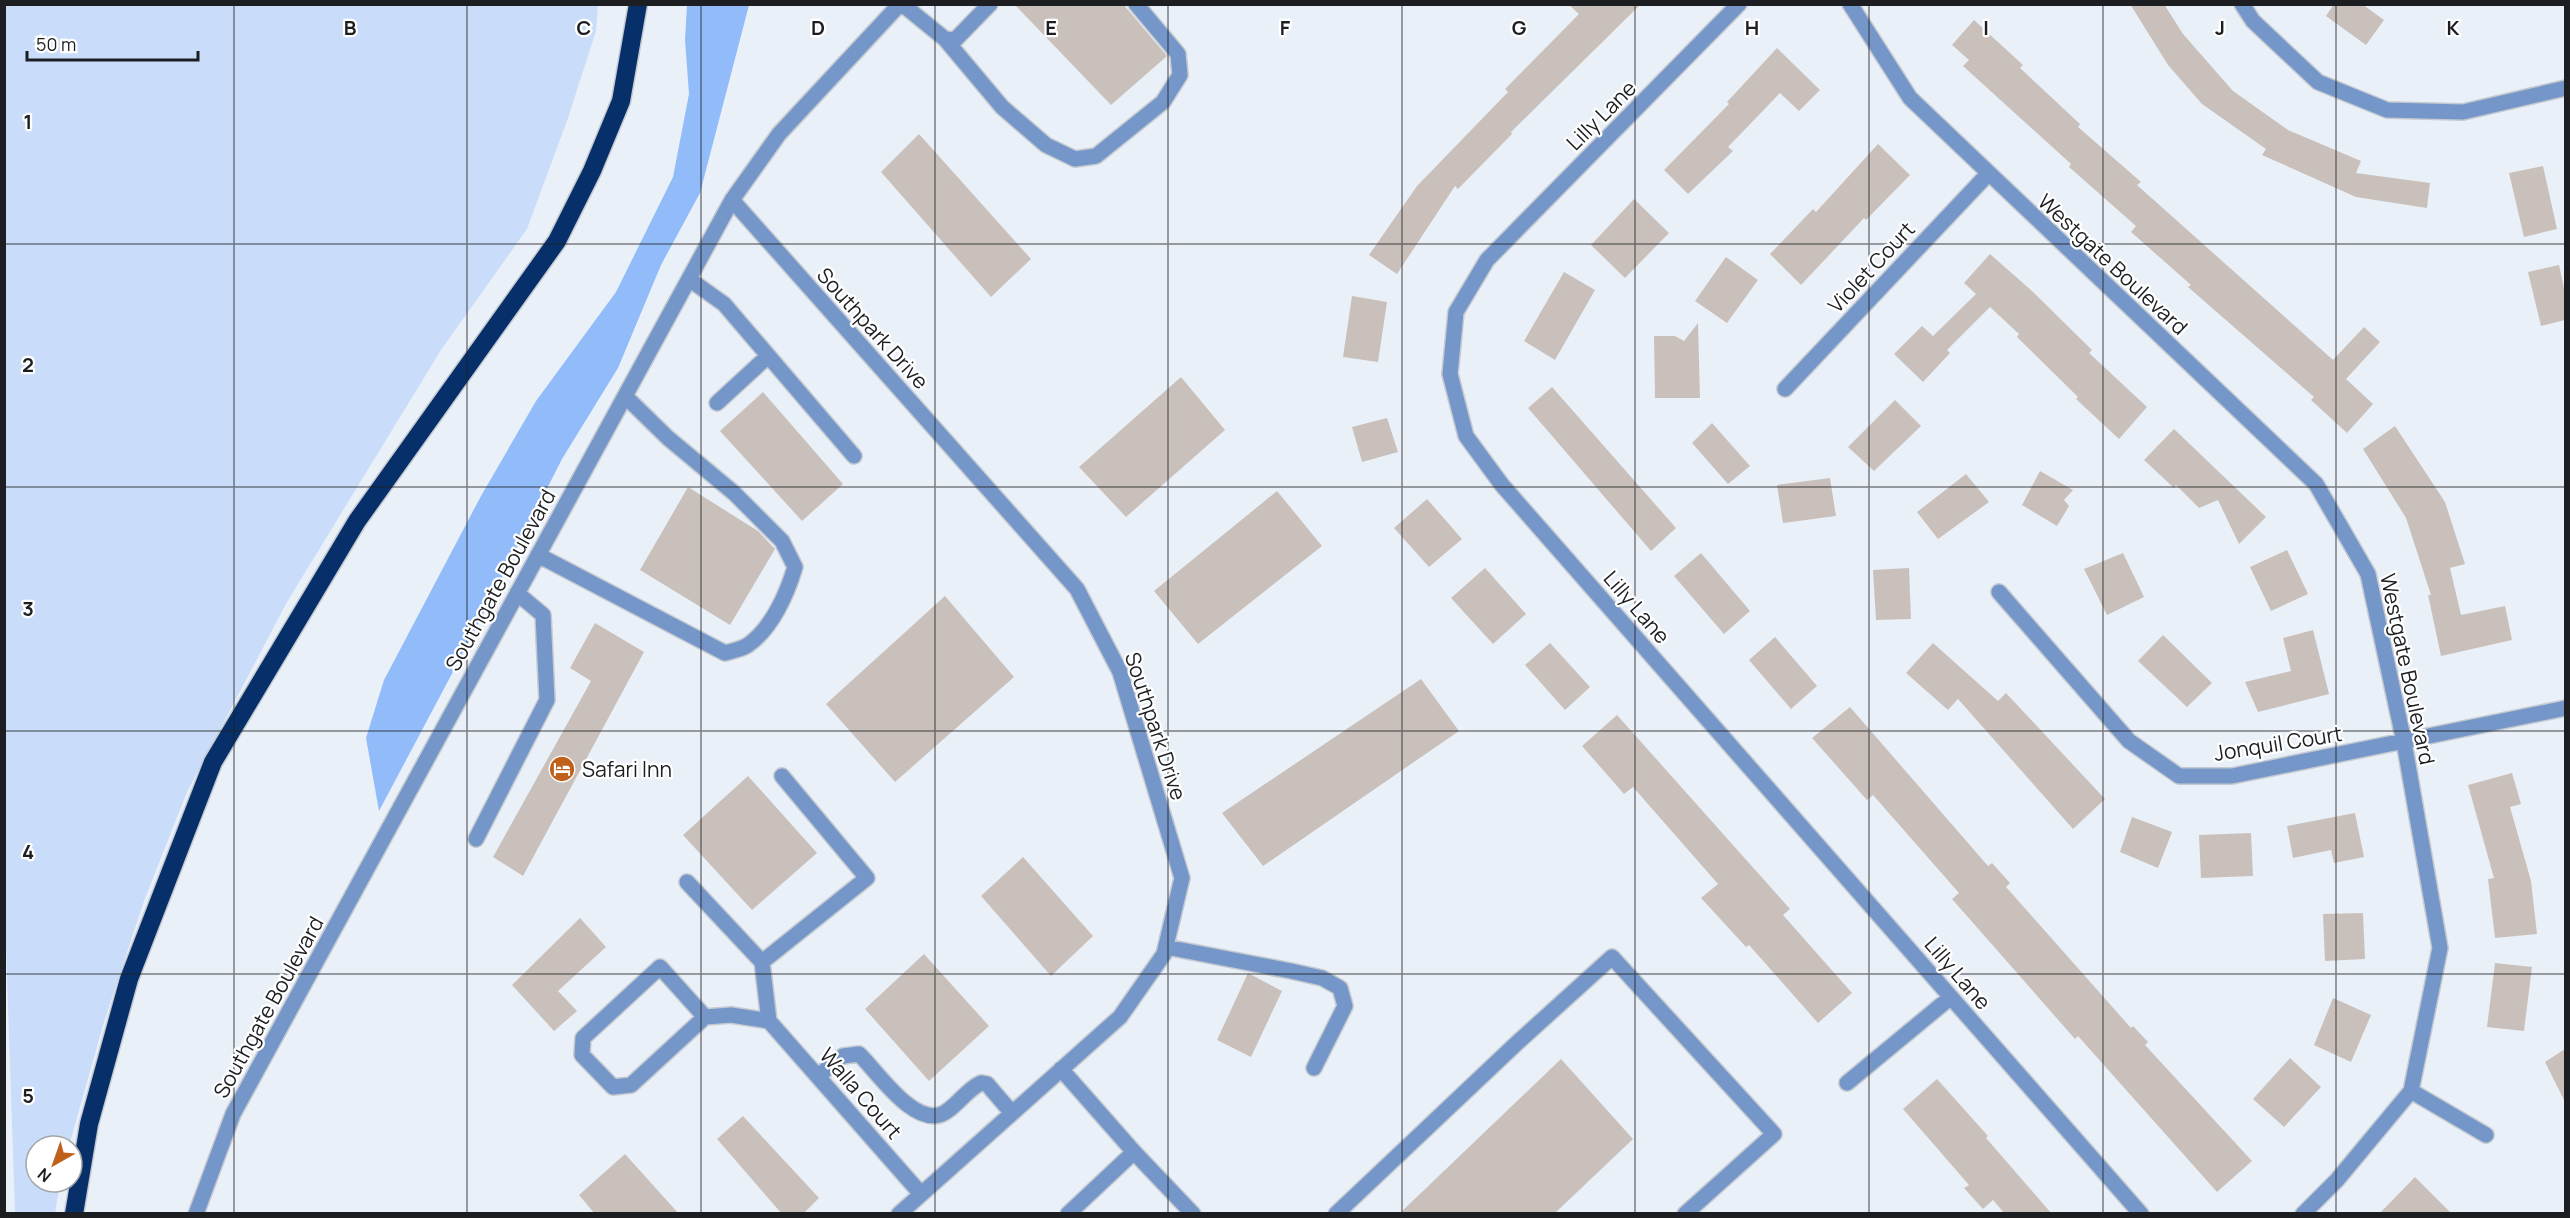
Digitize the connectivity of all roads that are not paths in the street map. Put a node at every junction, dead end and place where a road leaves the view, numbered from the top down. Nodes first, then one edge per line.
1 (638, 4) edge
2 (901, 4) edge
3 (990, 4) edge
4 (1136, 4) edge
5 (1739, 4) edge
6 (1850, 4) edge
7 (2242, 4) edge
8 (945, 39) junction
9 (2565, 88) edge
10 (1988, 174) junction
11 (732, 200) junction
12 (689, 279) junction
13 (768, 356) junction
14 (1785, 389) dead end
15 (625, 396) junction
16 (717, 403) dead end
17 (854, 456) dead end
18 (538, 555) junction
19 (1999, 592) dead end
20 (517, 593) junction
21 (2565, 708) edge
22 (2404, 742) junction
23 (782, 776) dead end
24 (476, 839) dead end
25 (687, 882) dead end
26 (1166, 947) junction
27 (762, 962) junction
28 (1951, 997) junction
29 (705, 1017) junction
30 (769, 1021) junction
31 (1314, 1068) dead end
32 (1061, 1069) junction
33 (818, 1076) junction
34 (1847, 1083) dead end
35 (2411, 1091) junction
36 (1012, 1113) junction
37 (2486, 1136) dead end
38 (1134, 1152) junction
39 (921, 1194) junction
40 (74, 1214) edge
41 (196, 1214) edge
42 (899, 1214) edge
43 (1068, 1214) edge
44 (1193, 1214) edge
45 (1336, 1214) edge
46 (1685, 1214) edge
47 (2141, 1214) edge
48 (2303, 1214) edge

1 - 40 highway
2 - 8 street
2 - 11 street, Southgate Boulevard
3 - 8 street
4 - 8 street
5 - 28 street, Lilly Lane
6 - 10 street, Westgate Boulevard
7 - 9 street
10 - 14 street, Violet Court
10 - 22 street, Westgate Boulevard
11 - 12 street, Southgate Boulevard
11 - 26 street, Southpark Drive
12 - 13 street
12 - 15 street, Southgate Boulevard
13 - 16 street
13 - 17 street
15 - 18 street, Southgate Boulevard
15 - 18 street
18 - 20 street, Southgate Boulevard
19 - 22 street, Jonquil Court
20 - 24 street
20 - 41 street, Southgate Boulevard
21 - 22 street, Jonquil Court
22 - 35 street, Westgate Boulevard
23 - 27 street
25 - 27 street
26 - 31 street
26 - 32 street, Southpark Drive
27 - 30 street
28 - 34 street
28 - 47 street, Lilly Lane
29 - 29 street
29 - 30 street
30 - 33 street, Walla Court
32 - 36 street, Southpark Drive
32 - 38 street
33 - 36 street
33 - 39 street, Walla Court
35 - 37 street
35 - 48 street, Westgate Boulevard
36 - 39 street, Southpark Drive
38 - 43 street
38 - 44 street
39 - 42 street, Southpark Drive
45 - 46 street

